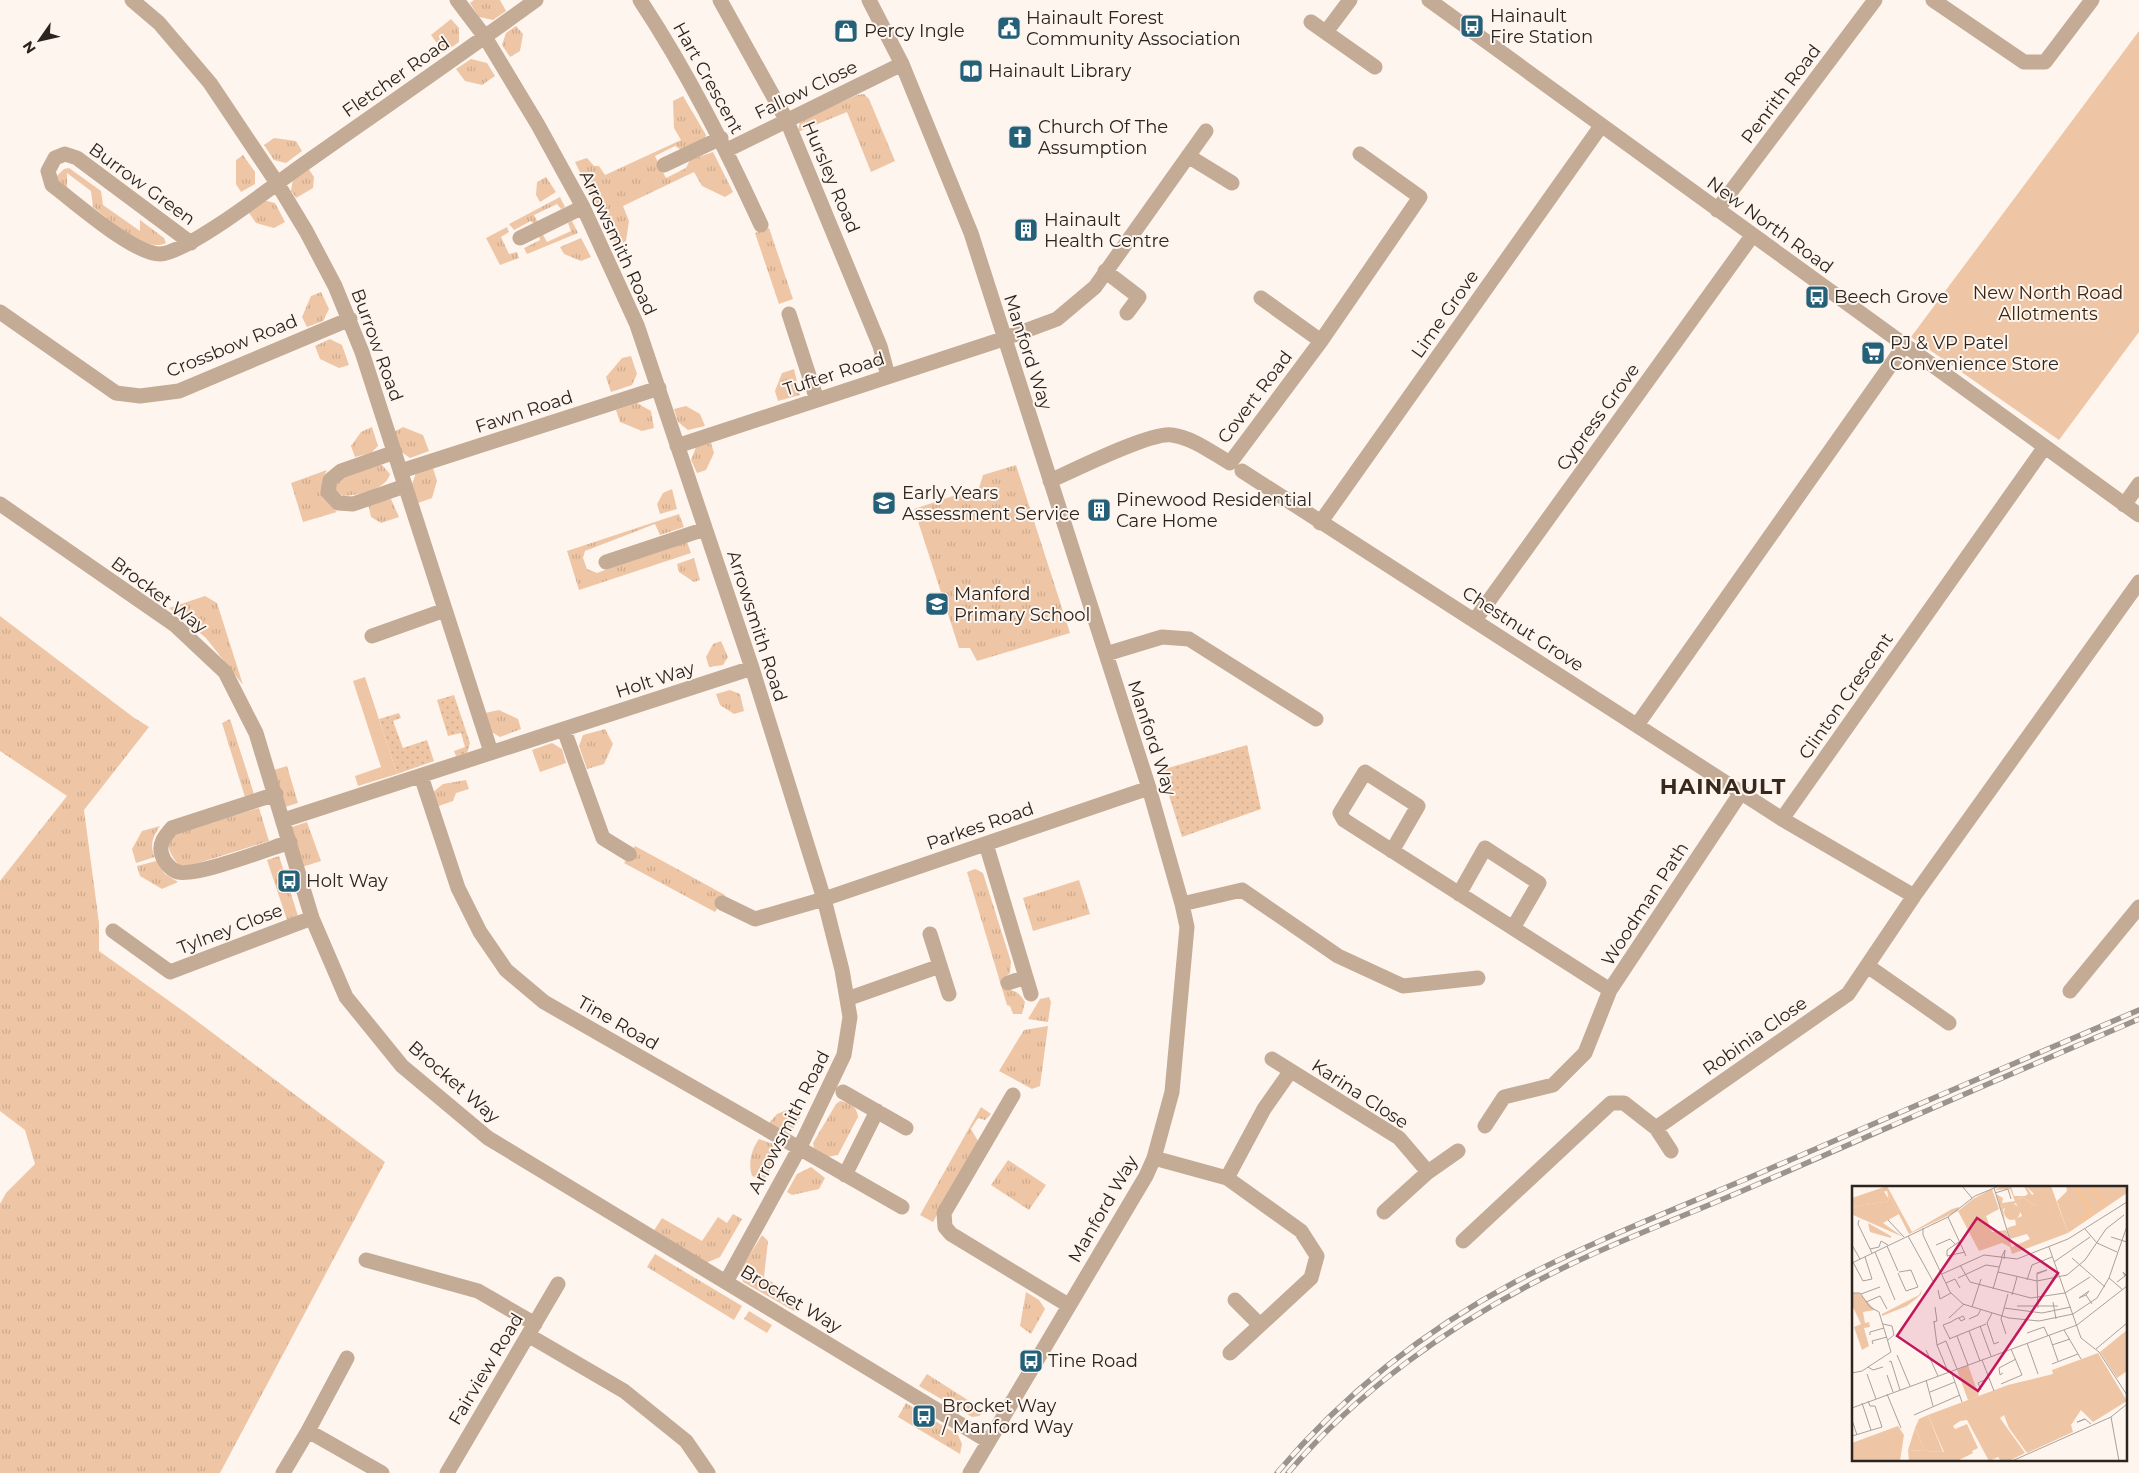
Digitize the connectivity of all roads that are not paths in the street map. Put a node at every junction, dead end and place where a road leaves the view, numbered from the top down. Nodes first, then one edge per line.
1 (132, 0) edge
2 (456, 0) edge
3 (536, 0) edge
4 (640, 0) edge
5 (720, 0) edge
6 (870, 0) edge
7 (1350, 0) edge
8 (1429, 0) edge
9 (1875, 0) edge
10 (1933, 0) edge
11 (2092, 0) edge
12 (1311, 22) dead end
13 (1326, 32) junction
14 (484, 38) junction
15 (902, 64) junction
16 (1374, 67) dead end
17 (787, 121) junction
18 (1601, 126) junction
19 (1206, 131) dead end
20 (724, 144) junction
21 (1360, 154) dead end
22 (1188, 156) junction
23 (664, 165) dead end
24 (1232, 182) dead end
25 (278, 183) junction
26 (583, 208) junction
27 (1717, 210) junction
28 (760, 225) dead end
29 (1752, 236) junction
30 (520, 238) dead end
31 (191, 242) junction
32 (1105, 271) junction
33 (1261, 298) dead end
34 (0, 312) edge
35 (1127, 313) dead end
36 (789, 314) dead end
37 (350, 319) junction
38 (1003, 338) junction
39 (1321, 341) junction
40 (1904, 346) junction
41 (888, 376) junction
42 (659, 388) junction
43 (817, 400) junction
44 (677, 446) junction
45 (2044, 448) junction
46 (395, 452) junction
47 (1242, 471) dead end
48 (403, 479) junction
49 (1050, 481) junction
50 (2139, 484) edge
51 (0, 504) edge
52 (2124, 505) junction
53 (2139, 515) edge
54 (1320, 523) junction
55 (705, 529) junction
56 (606, 562) dead end
57 (2139, 582) edge
58 (445, 610) junction
59 (1475, 620) junction
60 (372, 636) dead end
61 (1106, 654) junction
62 (752, 668) junction
63 (1316, 718) dead end
64 (1637, 725) junction
65 (564, 730) junction
66 (491, 752) junction
67 (421, 776) junction
68 (1149, 788) junction
69 (1742, 791) junction
70 (276, 794) junction
71 (1782, 819) junction
72 (284, 820) junction
73 (290, 842) junction
74 (986, 844) junction
75 (1392, 851) junction
76 (629, 854) dead end
77 (1459, 894) junction
78 (1914, 896) junction
79 (824, 899) junction
80 (722, 903) dead end
81 (1182, 904) junction
82 (2139, 907) edge
83 (312, 918) junction
84 (1513, 928) junction
85 (112, 931) dead end
86 (930, 934) dead end
87 (940, 966) junction
88 (1869, 967) junction
89 (1026, 977) junction
90 (1478, 978) dead end
91 (1008, 983) dead end
92 (1610, 990) junction
93 (2070, 991) dead end
94 (949, 994) dead end
95 (1031, 994) dead end
96 (847, 999) junction
97 (1949, 1023) dead end
98 (1272, 1059) dead end
99 (1290, 1072) junction
100 (843, 1092) dead end
101 (1013, 1095) dead end
102 (877, 1111) junction
103 (1485, 1126) dead end
104 (906, 1128) dead end
105 (1656, 1128) junction
106 (799, 1149) junction
107 (1458, 1151) dead end
108 (1671, 1151) dead end
109 (1154, 1158) junction
110 (1428, 1172) junction
111 (845, 1175) junction
112 (1227, 1178) junction
113 (902, 1208) dead end
114 (1384, 1212) dead end
115 (1463, 1241) dead end
116 (366, 1260) dead end
117 (726, 1282) junction
118 (558, 1284) dead end
119 (1235, 1300) dead end
120 (1068, 1305) junction
121 (1260, 1325) junction
122 (532, 1330) junction
123 (1230, 1354) dead end
124 (347, 1358) dead end
125 (308, 1431) junction
126 (988, 1441) junction
127 (283, 1473) edge
128 (382, 1473) edge
129 (447, 1473) edge
130 (708, 1473) edge
131 (970, 1473) edge

1 - 25 street, Burrow Road
2 - 14 street, Arrowsmith Road
3 - 14 street, Fletcher Road
4 - 20 street, Hart Crescent
5 - 17 street, Hursley Road
6 - 15 street, Manford Way
7 - 13 street
8 - 18 street, New North Road
9 - 27 street, Penrith Road
10 - 11 street
12 - 13 street
13 - 16 street
14 - 25 street, Fletcher Road
14 - 26 street, Arrowsmith Road
15 - 17 street, Fallow Close
15 - 38 street, Manford Way
17 - 20 street, Fallow Close
17 - 41 street, Hursley Road
18 - 27 street, New North Road
18 - 54 street, Lime Grove
19 - 22 street, Tufter Road
20 - 23 street, Fallow Close
20 - 28 street, Hart Crescent
21 - 39 street, Covert Road
22 - 24 street
22 - 32 street, Tufter Road
25 - 31 street, Burrow Green
25 - 37 street, Burrow Road
26 - 30 street
26 - 42 street, Arrowsmith Road
27 - 29 street, New North Road
29 - 40 street, New North Road
29 - 59 street, Cypress Grove
31 - 31 street, Burrow Green
32 - 35 street
32 - 38 street, Tufter Road
33 - 39 street
34 - 37 street, Crossbow Road
36 - 43 street
37 - 46 street, Burrow Road
38 - 41 street, Tufter Road
38 - 49 street, Manford Way
39 - 49 street, Covert Road
40 - 45 street, New North Road
40 - 64 street
41 - 43 street, Tufter Road
42 - 44 street, Arrowsmith Road
42 - 48 street, Fawn Road
43 - 44 street, Tufter Road
44 - 55 street, Arrowsmith Road
45 - 52 street, New North Road
45 - 71 street, Clinton Crescent
46 - 48 street, Burrow Road
46 - 48 street, Fawn Road
47 - 54 street, Chestnut Grove
48 - 58 street, Burrow Road
49 - 61 street, Manford Way
50 - 52 street
51 - 70 street, Brocket Way
52 - 53 street, New North Road
54 - 59 street, Chestnut Grove
55 - 56 street
55 - 62 street, Arrowsmith Road
57 - 78 street
58 - 60 street
58 - 66 street, Burrow Road
59 - 64 street, Chestnut Grove
61 - 63 street
61 - 68 street, Manford Way
62 - 65 street, Holt Way
62 - 79 street, Arrowsmith Road
64 - 69 street, Chestnut Grove
65 - 66 street, Holt Way
65 - 76 street
66 - 67 street, Holt Way
67 - 72 street, Holt Way
67 - 106 street, Tine Road
68 - 74 street, Parkes Road
68 - 81 street, Manford Way
69 - 71 street, Chestnut Grove
69 - 92 street, Woodman Path
70 - 72 street, Brocket Way
70 - 73 street
71 - 78 street
72 - 73 street, Brocket Way
73 - 83 street, Brocket Way
74 - 79 street, Parkes Road
74 - 89 street
75 - 75 street, Woodman Path
75 - 77 street, Woodman Path
77 - 84 street, Woodman Path
77 - 84 street
78 - 88 street, Robinia Close
79 - 80 street, Parkes Road
79 - 96 street, Arrowsmith Road
81 - 90 street
81 - 109 street, Manford Way
82 - 93 street
83 - 85 street, Tylney Close
83 - 117 street, Brocket Way
84 - 92 street, Woodman Path
86 - 87 street
87 - 94 street
87 - 96 street
88 - 97 street
88 - 105 street, Robinia Close
89 - 91 street
89 - 95 street
92 - 103 street
96 - 106 street, Arrowsmith Road
98 - 99 street, Karina Close
99 - 110 street, Karina Close
99 - 112 street, Karina Close
100 - 102 street
101 - 120 street
102 - 104 street
102 - 111 street
105 - 108 street
105 - 115 street
106 - 111 street, Tine Road
106 - 117 street, Arrowsmith Road
107 - 110 street
109 - 112 street
109 - 120 street, Manford Way
110 - 114 street
111 - 113 street, Tine Road
112 - 121 street
116 - 122 street
117 - 126 street, Brocket Way
118 - 122 street, Fairview Road
119 - 121 street
120 - 126 street, Manford Way
121 - 123 street
122 - 129 street, Fairview Road
122 - 130 street
124 - 125 street
125 - 127 street
125 - 128 street
126 - 131 street, Manford Way

